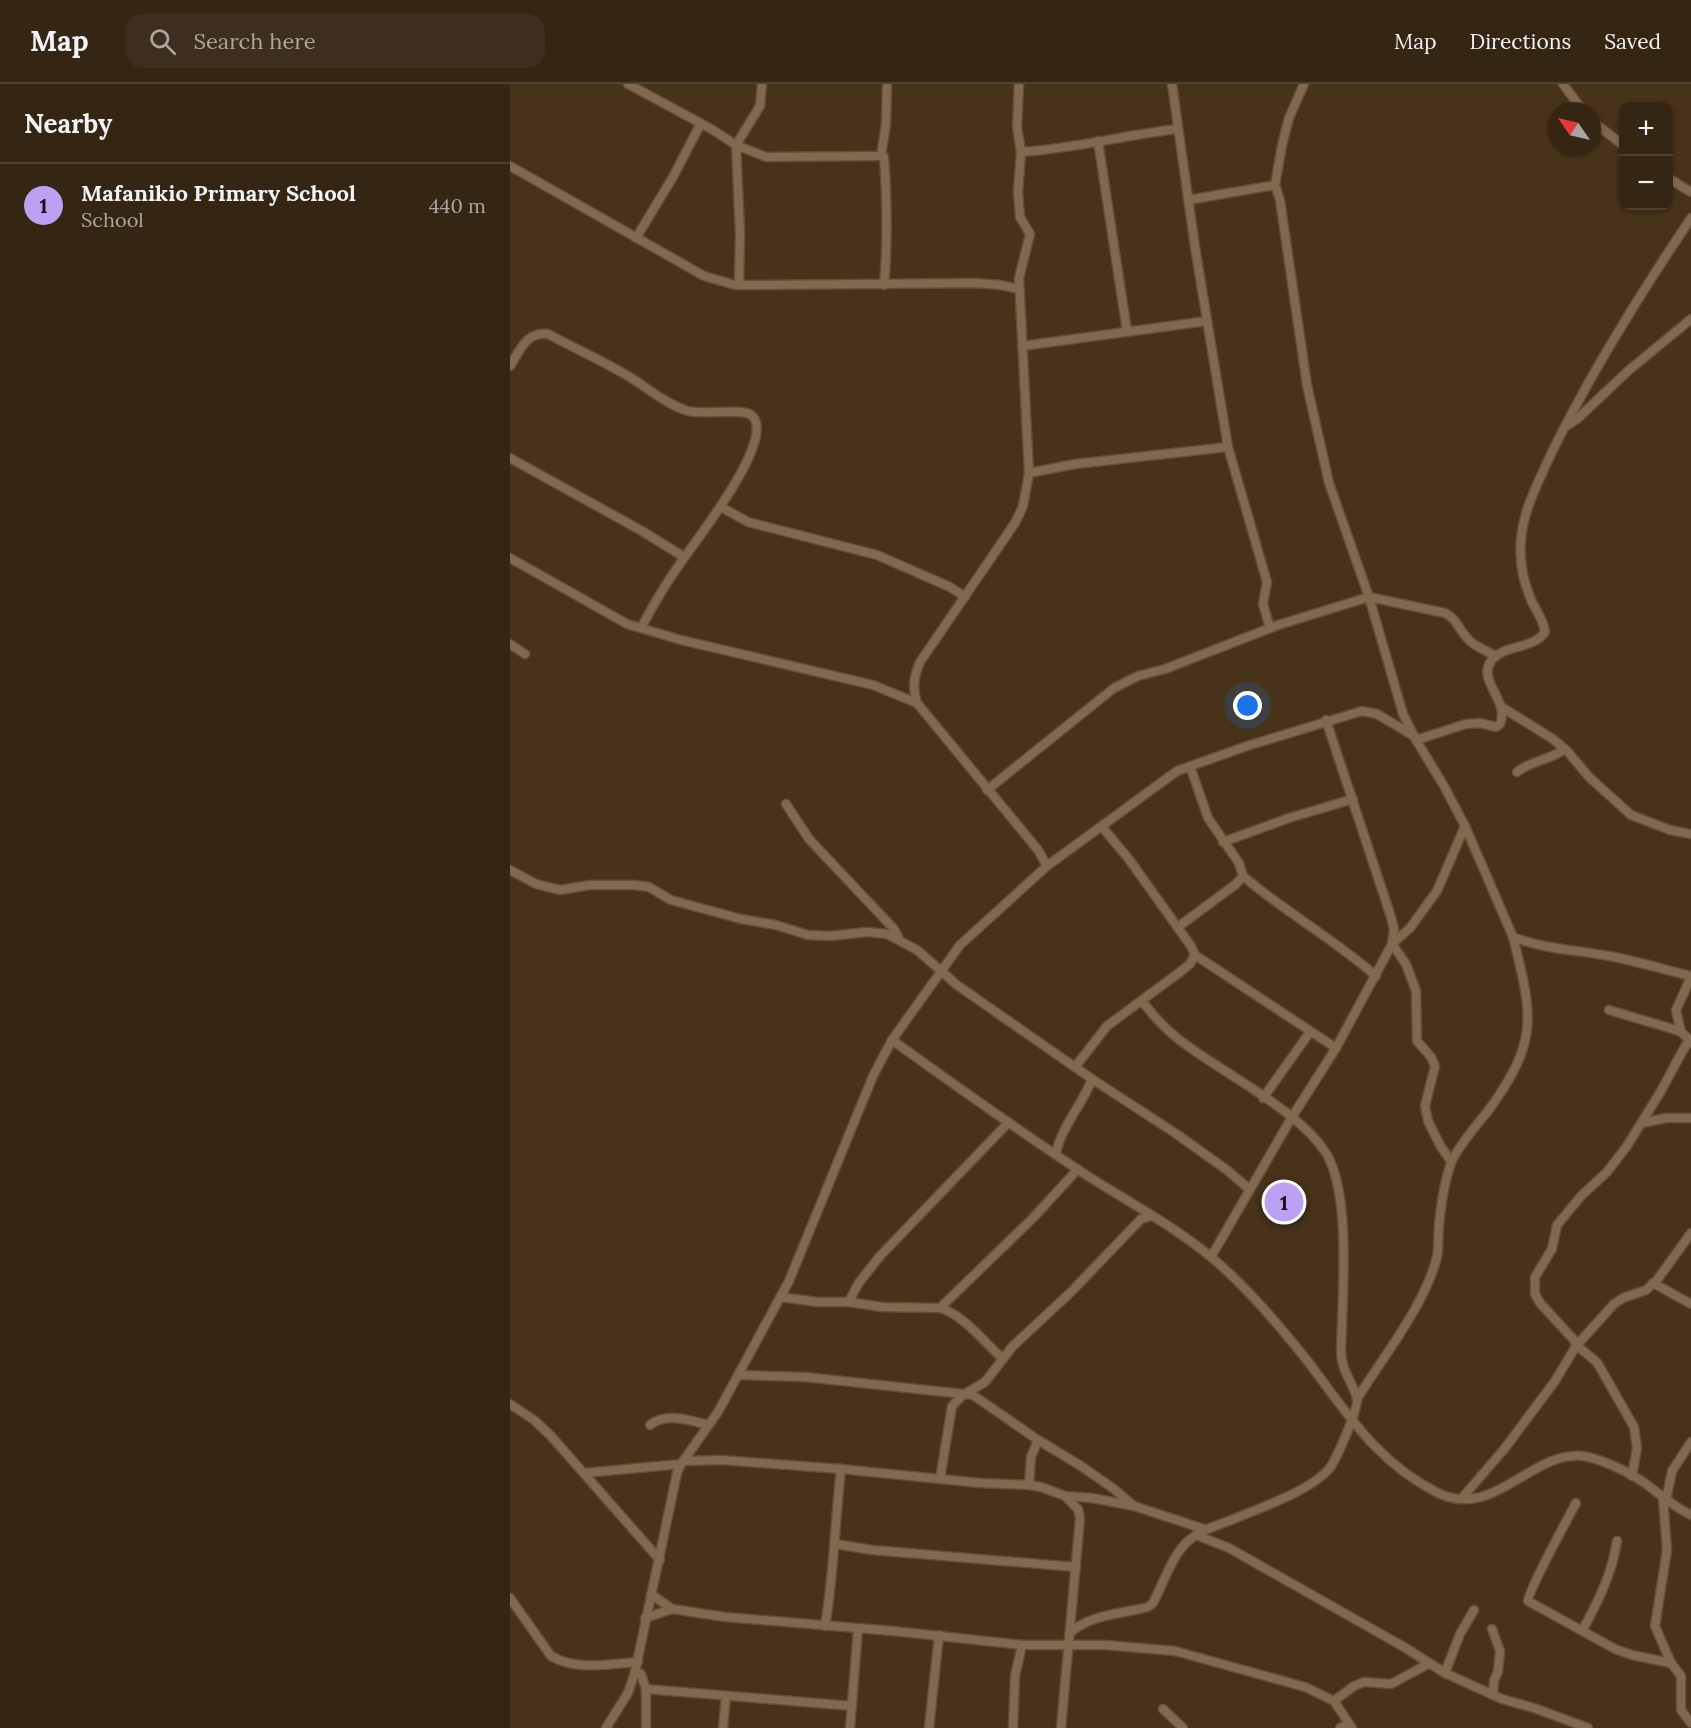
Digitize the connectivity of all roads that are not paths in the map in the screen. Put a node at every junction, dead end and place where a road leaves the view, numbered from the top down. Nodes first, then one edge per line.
1 (628, 84) edge
2 (762, 84) edge
3 (887, 84) edge
4 (1019, 84) edge
5 (1172, 84) edge
6 (1304, 84) edge
7 (1563, 84) edge
8 (1576, 102) edge
9 (700, 124) junction
10 (1601, 128) edge
11 (1177, 129) junction
12 (1098, 141) junction
13 (1619, 143) edge
14 (736, 145) junction
15 (1021, 152) junction
16 (881, 156) junction
17 (510, 166) edge
18 (1673, 181) edge
19 (1275, 185) junction
20 (1691, 192) edge
21 (1188, 200) junction
22 (1691, 218) edge
23 (636, 238) junction
24 (740, 285) junction
25 (884, 285) junction
26 (1019, 289) junction
27 (1691, 319) edge
28 (1207, 321) junction
29 (1127, 331) junction
30 (1022, 346) junction
31 (510, 366) edge
32 (1564, 427) junction
33 (1228, 447) junction
34 (510, 458) edge
35 (1029, 473) junction
36 (721, 507) junction
37 (684, 557) junction
38 (510, 558) edge
39 (965, 597) junction
40 (1369, 597) junction
41 (641, 628) junction
42 (1270, 628) junction
43 (510, 644) edge
44 (525, 654) dead end
45 (1496, 656) junction
46 (917, 703) junction
47 (1503, 708) junction
48 (1326, 720) junction
49 (1415, 738) junction
50 (1565, 749) junction
51 (1190, 766) junction
52 (1517, 772) dead end
53 (987, 790) junction
54 (1353, 800) junction
55 (786, 804) dead end
56 (1465, 826) junction
57 (1102, 827) junction
58 (1691, 834) edge
59 (1223, 842) junction
60 (1047, 866) junction
61 (510, 870) edge
62 (1243, 876) junction
63 (1178, 927) junction
64 (1513, 937) junction
65 (898, 939) junction
66 (1392, 944) junction
67 (1195, 955) junction
68 (942, 972) junction
69 (1376, 976) junction
70 (1691, 976) edge
71 (1142, 1001) junction
72 (1609, 1010) dead end
73 (1310, 1032) junction
74 (1681, 1032) junction
75 (892, 1040) junction
76 (1691, 1042) edge
77 (1336, 1048) junction
78 (1075, 1066) junction
79 (1092, 1079) junction
80 (1263, 1098) junction
81 (1292, 1117) junction
82 (1691, 1118) edge
83 (1008, 1122) junction
84 (1642, 1123) junction
85 (1056, 1154) junction
86 (1451, 1161) junction
87 (1078, 1169) junction
88 (1249, 1189) junction
89 (1151, 1216) junction
90 (1691, 1233) edge
91 (1210, 1257) junction
92 (1653, 1284) junction
93 (780, 1297) junction
94 (849, 1302) junction
95 (1691, 1304) edge
96 (940, 1308) junction
97 (1576, 1346) junction
98 (1003, 1359) junction
99 (738, 1375) junction
100 (949, 1393) junction
101 (967, 1393) junction
102 (1358, 1399) junction
103 (510, 1404) edge
104 (952, 1406) junction
105 (1351, 1420) junction
106 (650, 1425) dead end
107 (708, 1425) junction
108 (1038, 1440) junction
109 (1691, 1442) edge
110 (682, 1463) junction
111 (841, 1469) junction
112 (584, 1473) junction
113 (1632, 1476) junction
114 (940, 1479) junction
115 (1029, 1485) junction
116 (1065, 1496) junction
117 (1462, 1498) junction
118 (1664, 1499) junction
119 (1576, 1503) dead end
120 (1134, 1506) junction
121 (1691, 1515) edge
122 (1200, 1532) junction
123 (1617, 1541) dead end
124 (836, 1544) junction
125 (660, 1560) junction
126 (1076, 1567) junction
127 (651, 1594) junction
128 (510, 1598) edge
129 (672, 1609) junction
130 (1474, 1610) dead end
131 (645, 1618) junction
132 (825, 1626) junction
133 (858, 1629) junction
134 (1492, 1629) dead end
135 (1582, 1631) junction
136 (1070, 1633) junction
137 (939, 1635) junction
138 (1022, 1645) junction
139 (1069, 1645) junction
140 (638, 1662) junction
141 (1671, 1663) junction
142 (1428, 1664) junction
143 (636, 1672) junction
144 (1445, 1673) junction
145 (646, 1689) junction
146 (1493, 1695) junction
147 (726, 1696) junction
148 (1334, 1701) junction
149 (852, 1706) junction
150 (1164, 1709) dead end
151 (1691, 1723) edge
152 (1347, 1727) edge
153 (606, 1728) edge
154 (646, 1728) edge
155 (723, 1728) edge
156 (850, 1728) edge
157 (929, 1728) edge
158 (1013, 1728) edge
159 (1061, 1728) edge
160 (1183, 1728) edge
161 (1588, 1728) edge

1 - 9 street
2 - 14 street
3 - 16 street
4 - 15 street
5 - 11 street
6 - 19 street
7 - 8 street
9 - 14 street
9 - 23 street
10 - 13 street
11 - 12 street
11 - 21 street
12 - 15 street
12 - 29 street
14 - 16 street
14 - 24 street
15 - 26 street
16 - 25 street
17 - 23 street
18 - 20 street
19 - 21 street
19 - 40 street
21 - 28 street
22 - 32 street
23 - 24 street
24 - 25 street
25 - 26 street
26 - 30 street
27 - 32 street
28 - 29 street
28 - 33 street
29 - 30 street
30 - 35 street
31 - 36 street
32 - 45 street
33 - 35 street
33 - 42 street
34 - 37 street
35 - 39 street
36 - 37 street
36 - 39 street
37 - 41 street
38 - 41 street
39 - 46 street
40 - 42 street
40 - 45 street
40 - 49 street
41 - 46 street
42 - 53 street
43 - 44 street
45 - 47 street
46 - 53 street
47 - 49 street
47 - 50 street
48 - 49 street
48 - 51 street
48 - 54 street
49 - 56 street
50 - 52 street
50 - 58 street
51 - 57 street
51 - 59 street
53 - 60 street
54 - 59 street
54 - 66 street
55 - 65 street
56 - 64 street
56 - 66 street
57 - 60 street
57 - 63 street
59 - 62 street
60 - 68 street
61 - 65 street
62 - 63 street
62 - 69 street
63 - 67 street
64 - 70 street
64 - 86 street
65 - 68 street
66 - 69 street
66 - 86 street
67 - 71 street
67 - 73 street
68 - 75 street
68 - 78 street
69 - 77 street
70 - 74 street
71 - 78 street
71 - 80 street
72 - 74 street
73 - 77 street
73 - 80 street
74 - 76 street
75 - 83 street
75 - 93 street
76 - 84 street
77 - 81 street
78 - 79 street
79 - 85 street
79 - 88 street
80 - 81 street
81 - 88 street
81 - 102 street
82 - 84 street
83 - 85 street
83 - 94 street
84 - 97 street
85 - 87 street
86 - 102 street
87 - 89 street
87 - 96 street
88 - 91 street
89 - 91 street
89 - 98 street
90 - 92 street
91 - 105 street
92 - 95 street
92 - 97 street
93 - 94 street
93 - 99 street
94 - 96 street
96 - 98 street
97 - 113 street
97 - 117 street
98 - 101 street
99 - 100 street
99 - 107 street
100 - 101 street
100 - 104 street
101 - 104 street
101 - 108 street
102 - 105 street
103 - 112 street
104 - 114 street
105 - 117 street
105 - 122 street
106 - 107 street
107 - 110 street
108 - 115 street
108 - 120 street
109 - 118 street
110 - 111 street
110 - 112 street
110 - 125 street
111 - 114 street
111 - 124 street
112 - 125 street
113 - 117 street
113 - 118 street
114 - 115 street
115 - 116 street
116 - 120 street
116 - 126 street
118 - 121 street
118 - 141 street
119 - 135 street
120 - 122 street
122 - 136 street
122 - 142 street
123 - 135 street
124 - 126 street
124 - 132 street
125 - 127 street
126 - 136 street
127 - 129 street
127 - 131 street
128 - 140 street
129 - 131 street
129 - 132 street
130 - 144 street
131 - 140 street
132 - 133 street
133 - 137 street
133 - 149 street
134 - 146 street
135 - 141 street
136 - 139 street
137 - 138 street
137 - 157 street
138 - 139 street
138 - 158 street
139 - 148 street
139 - 159 street
140 - 143 street
141 - 151 street
142 - 144 street
142 - 148 street
143 - 145 street
143 - 153 street
144 - 146 street
145 - 147 street
145 - 154 street
146 - 161 street
147 - 149 street
147 - 155 street
148 - 152 street
149 - 156 street
150 - 160 street

